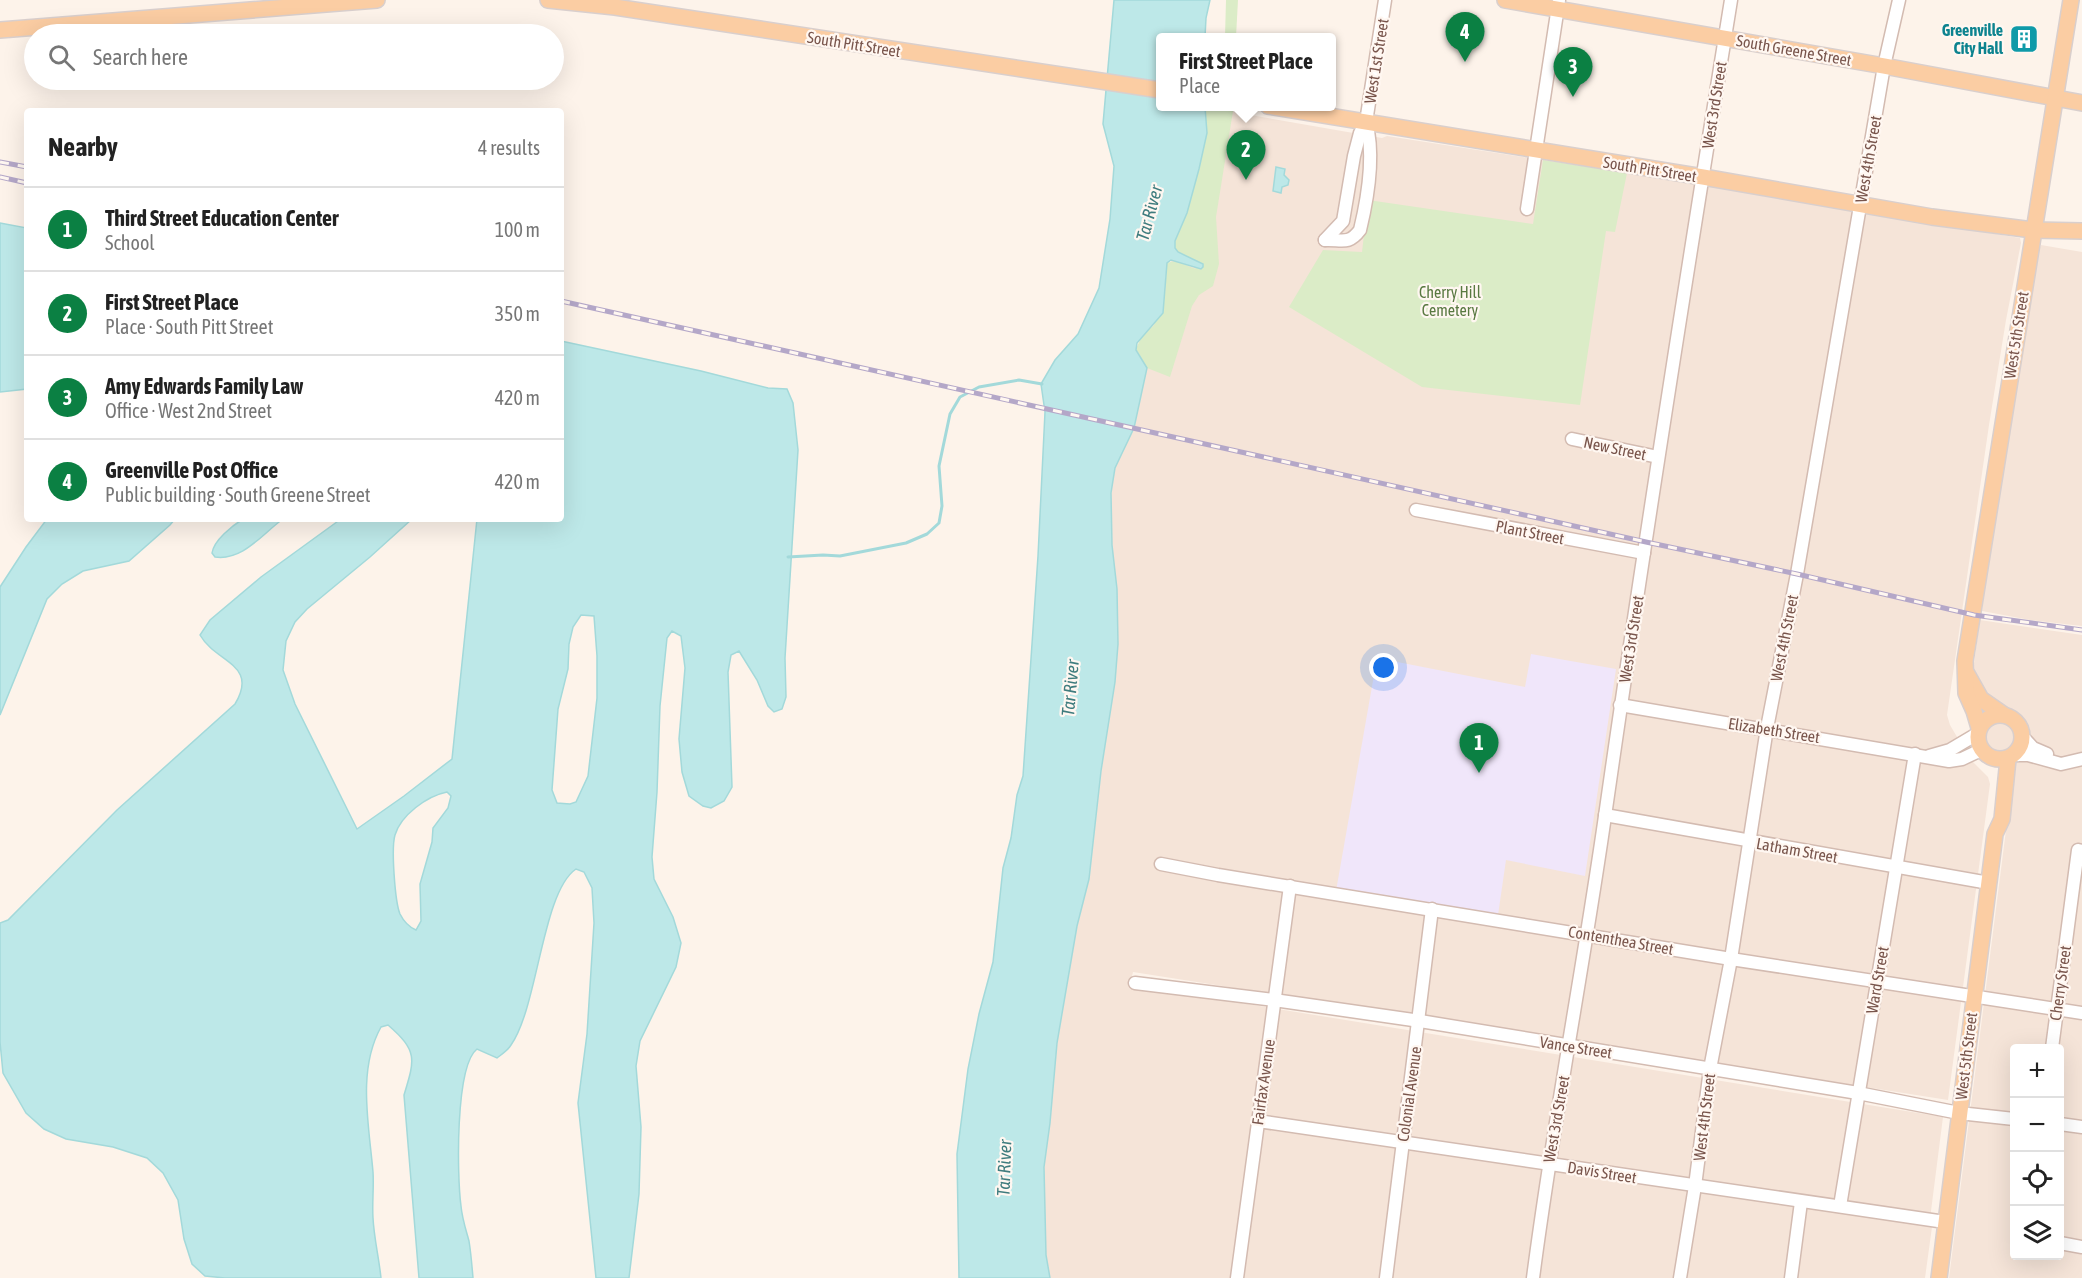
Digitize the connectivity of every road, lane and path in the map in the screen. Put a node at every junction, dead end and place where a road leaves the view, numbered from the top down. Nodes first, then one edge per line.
1 (377, 0) edge
2 (548, 0) edge
3 (1385, 0) edge
4 (1506, 0) edge
5 (1731, 0) edge
6 (1899, 0) edge
7 (2071, 0) edge
8 (615, 4) edge
9 (1559, 5) edge
10 (75, 24) edge
11 (24, 28) edge
12 (0, 30) edge
13 (1724, 38) junction
14 (1884, 66) junction
15 (1156, 89) edge
16 (2055, 98) junction
17 (2082, 103) edge
18 (1299, 111) edge
19 (1366, 122) junction
20 (1536, 150) junction
21 (1703, 177) junction
22 (1350, 178) junction
23 (1368, 180) junction
24 (1860, 205) junction
25 (1527, 209) dead end
26 (1341, 224) junction
27 (2033, 230) junction
28 (2082, 231) edge
29 (1352, 238) junction
30 (1572, 439) dead end
31 (1658, 457) junction
32 (1416, 510) dead end
33 (1644, 553) junction
34 (1965, 671) junction
35 (1620, 705) junction
36 (2004, 715) junction
37 (1767, 729) junction
38 (1978, 731) junction
39 (2022, 735) junction
40 (1921, 755) junction
41 (1999, 756) junction
42 (2076, 760) edge
43 (1605, 815) junction
44 (1749, 842) junction
45 (2082, 851) edge
46 (1161, 864) dead end
47 (1896, 868) junction
48 (1989, 884) junction
49 (1290, 885) junction
50 (1432, 909) junction
51 (1586, 934) junction
52 (1731, 959) junction
53 (1876, 981) junction
54 (1135, 983) dead end
55 (1974, 996) junction
56 (1274, 1000) junction
57 (2057, 1010) junction
58 (2082, 1013) edge
59 (1420, 1022) junction
60 (2053, 1044) edge
61 (1569, 1046) junction
62 (1710, 1069) junction
63 (1858, 1093) junction
64 (1959, 1113) junction
65 (2010, 1119) edge
66 (1258, 1121) junction
67 (2064, 1125) edge
68 (2082, 1127) edge
69 (1402, 1143) junction
70 (1548, 1164) junction
71 (1695, 1186) junction
72 (1802, 1202) junction
73 (1840, 1206) junction
74 (1945, 1222) junction
75 (2064, 1244) edge
76 (2082, 1246) edge
77 (1237, 1278) edge
78 (1386, 1278) edge
79 (1533, 1278) edge
80 (1680, 1278) edge
81 (1791, 1278) edge
82 (1939, 1278) edge

1 - 10 main road
2 - 8 main road, South Pitt Street
3 - 19 street, West 1st Street
4 - 9 main road, South Greene Street
5 - 13 street, West 3rd Street
6 - 14 street, West 4th Street
7 - 16 main road, West 5th Street
8 - 15 main road, South Pitt Street
9 - 13 main road, South Greene Street
9 - 20 street
11 - 12 main road
13 - 14 main road, South Greene Street
13 - 21 street, West 3rd Street
14 - 16 main road, South Greene Street
14 - 24 street, West 4th Street
16 - 17 main road, South Greene Street
16 - 27 main road, West 5th Street
18 - 19 main road, South Pitt Street
19 - 20 main road, South Pitt Street
19 - 22 street
19 - 23 street
20 - 21 main road, South Pitt Street
20 - 25 street
21 - 24 main road, South Pitt Street
21 - 31 street, West 3rd Street
22 - 23 street
22 - 26 street
23 - 29 street
24 - 27 main road, South Pitt Street
24 - 37 street, West 4th Street
26 - 29 street
26 - 29 street
27 - 28 main road, South Pitt Street
27 - 34 main road, West 5th Street
30 - 31 street, New Street
31 - 33 street, West 3rd Street
32 - 33 street, Plant Street
33 - 35 street, West 3rd Street
34 - 36 main road
34 - 38 main road, West 5th Street
35 - 37 street, Elizabeth Street
35 - 43 street, West 3rd Street
36 - 38 main road
36 - 39 main road
37 - 40 street, Elizabeth Street
37 - 44 street, West 4th Street
38 - 40 street, Elizabeth Street
38 - 41 main road
39 - 41 main road
39 - 42 street
40 - 41 street, Elizabeth Street
40 - 47 street, Ward Street
41 - 42 street
41 - 48 main road, West 5th Street
43 - 44 street, Latham Street
43 - 51 street, West 3rd Street
44 - 47 street, Latham Street
44 - 52 street, West 4th Street
45 - 57 street, Cherry Street
46 - 49 street, Contenthea Street
47 - 48 street, Latham Street
47 - 53 street, Ward Street
48 - 55 main road, West 5th Street
49 - 50 street, Contenthea Street
49 - 56 street, Fairfax Avenue
50 - 51 street, Contenthea Street
50 - 59 street, Colonial Avenue
51 - 52 street, Contenthea Street
51 - 61 street, West 3rd Street
52 - 53 street, Contenthea Street
52 - 62 street, West 4th Street
53 - 55 street, Contenthea Street
53 - 63 street, Ward Street
54 - 56 street, Vance Street
55 - 57 street, Contenthea Street
55 - 64 main road, West 5th Street
56 - 59 street, Vance Street
56 - 66 street, Fairfax Avenue
57 - 58 street, Contenthea Street
57 - 60 street, Cherry Street
59 - 61 street, Vance Street
59 - 69 street, Colonial Avenue
61 - 62 street, Vance Street
61 - 70 street, West 3rd Street
62 - 63 street, Vance Street
62 - 71 street, West 4th Street
63 - 64 street, Vance Street
63 - 73 street, Ward Street
64 - 65 street, Vance Street
64 - 74 main road, West 5th Street
66 - 69 street, Davis Street
66 - 77 street, Fairfax Avenue
67 - 68 street
69 - 70 street, Davis Street
69 - 78 street, Colonial Avenue
70 - 71 street, Davis Street
70 - 79 street, West 3rd Street
71 - 72 street, Davis Street
71 - 80 street, West 4th Street
72 - 73 street, Davis Street
72 - 81 street
73 - 74 street, Davis Street
74 - 82 main road, West 5th Street
75 - 76 street

